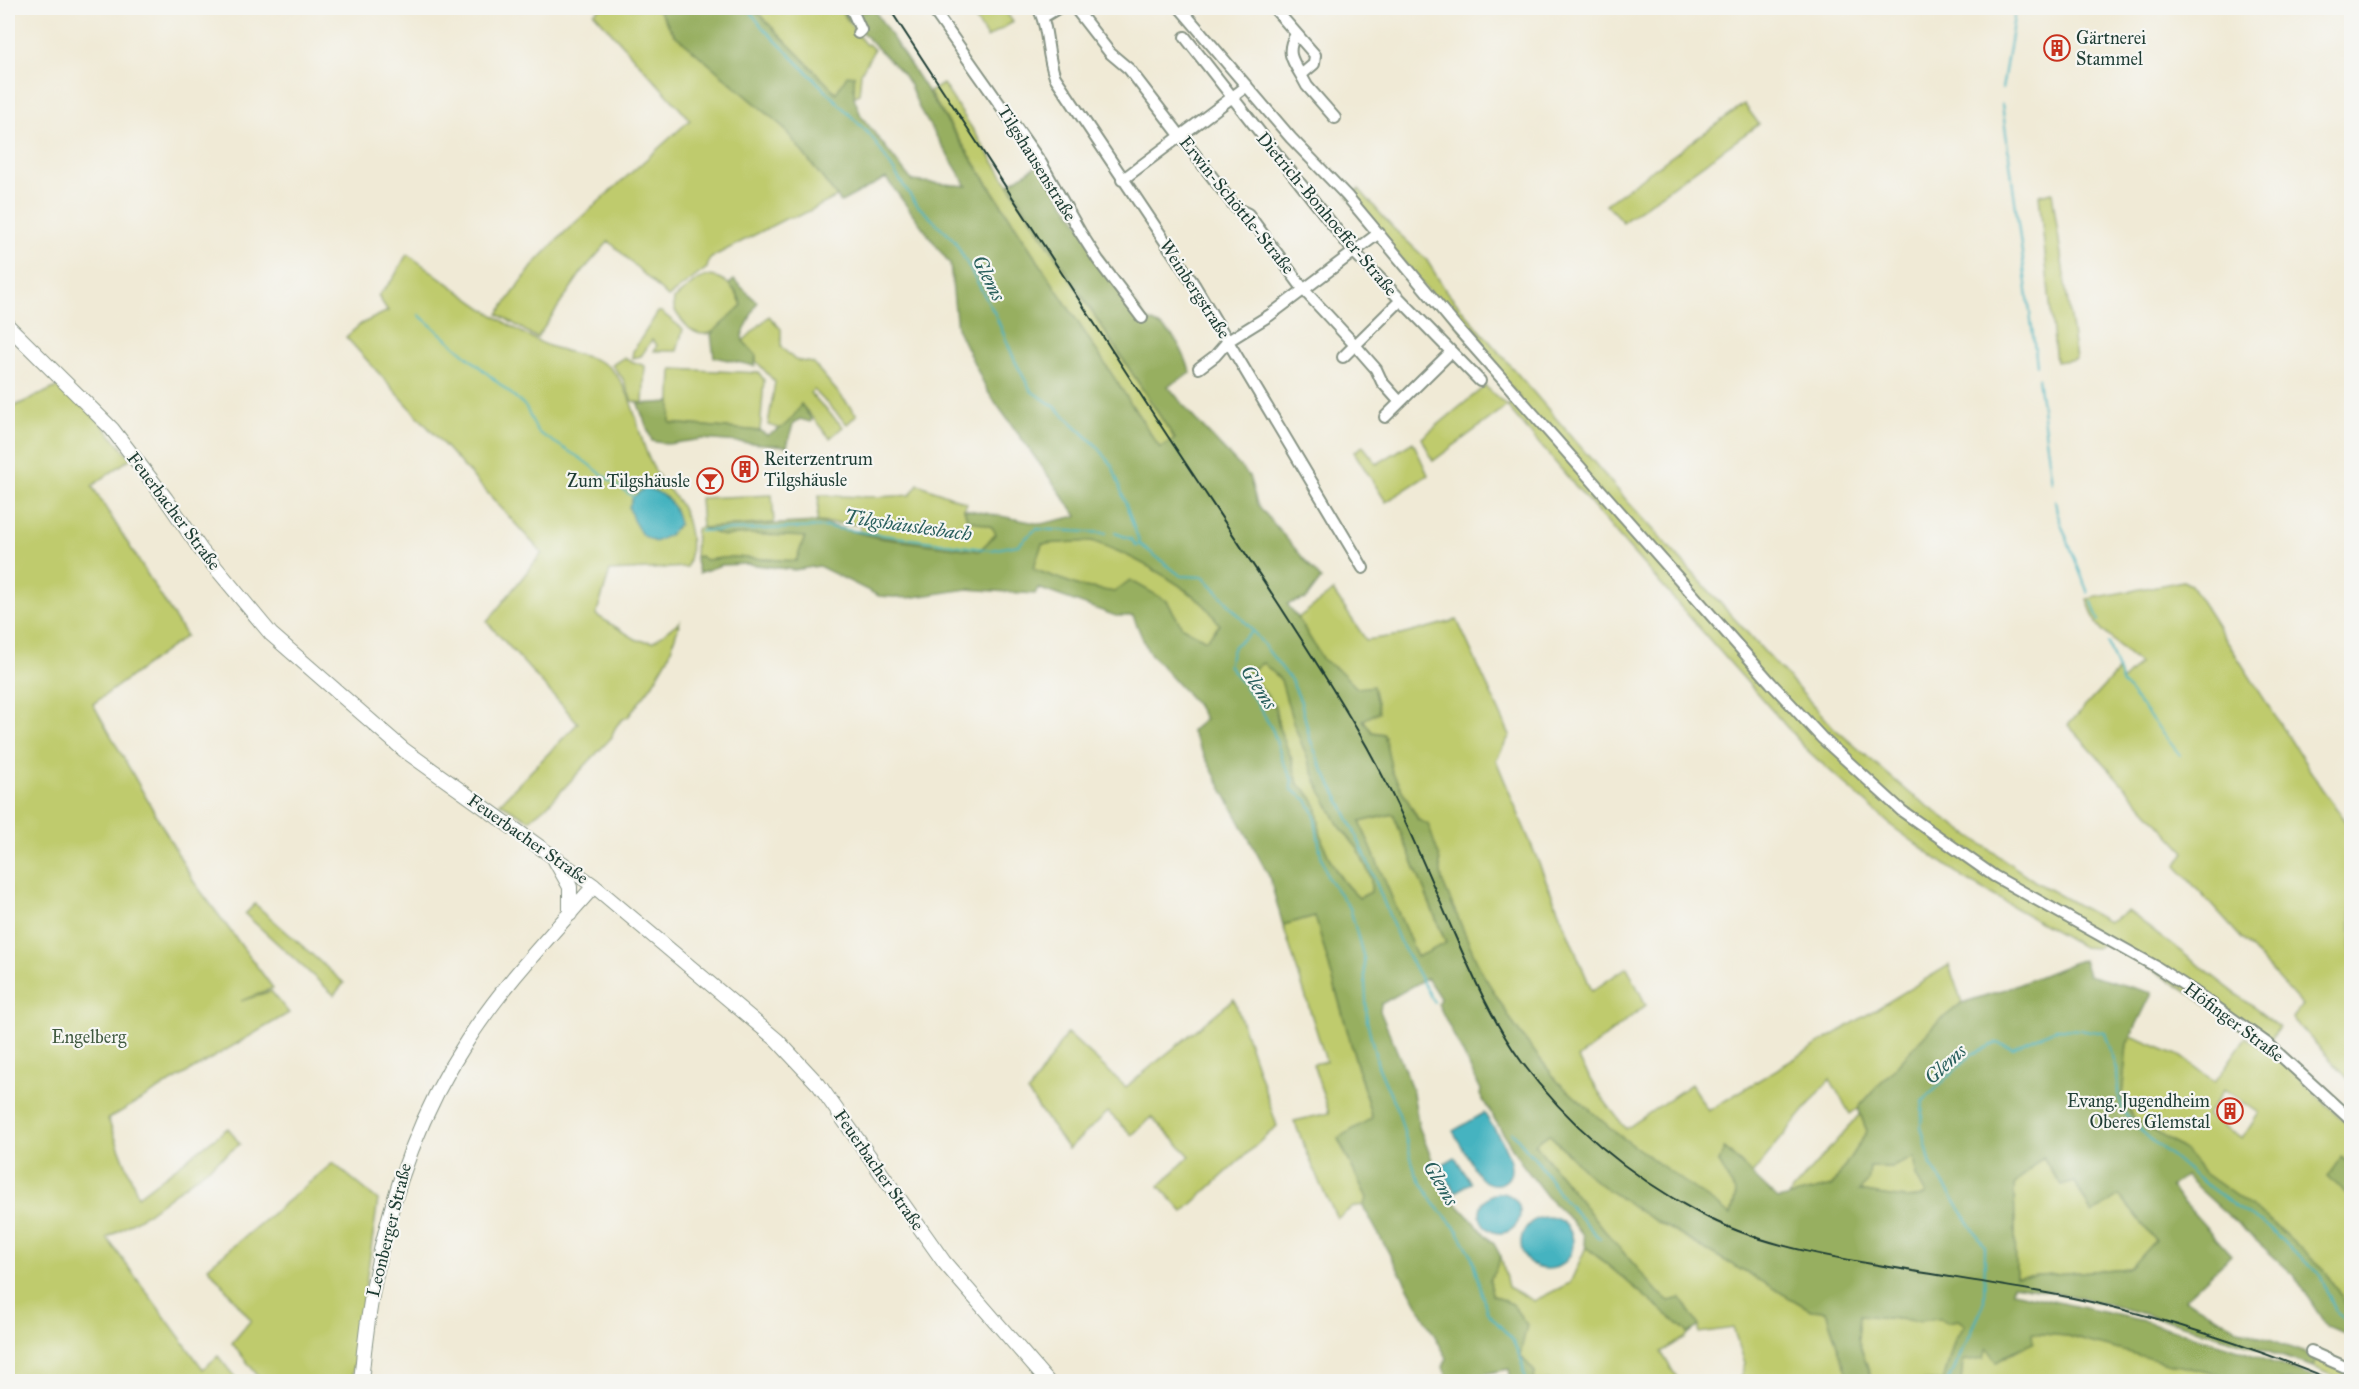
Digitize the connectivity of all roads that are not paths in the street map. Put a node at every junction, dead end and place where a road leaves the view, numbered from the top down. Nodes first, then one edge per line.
1 (851, 8) edge
2 (932, 8) edge
3 (1058, 8) edge
4 (1075, 8) edge
5 (1180, 8) edge
6 (1274, 8) edge
7 (1040, 12) edge
8 (858, 33) dead end
9 (1296, 34) junction
10 (1185, 37) dead end
11 (1301, 75) junction
12 (1247, 86) junction
13 (1232, 97) junction
14 (1335, 118) dead end
15 (1181, 136) junction
16 (1122, 180) junction
17 (1379, 233) junction
18 (1354, 252) junction
19 (1304, 290) junction
20 (1400, 301) junction
21 (1142, 318) dead end
22 (8, 326) edge
23 (1228, 341) junction
24 (1355, 345) junction
25 (1450, 353) junction
26 (1343, 357) dead end
27 (1199, 368) dead end
28 (1480, 381) dead end
29 (1399, 401) junction
30 (1385, 417) dead end
31 (1363, 568) dead end
32 (552, 855) junction
33 (594, 886) junction
34 (570, 914) junction
35 (2352, 1121) edge
36 (2311, 1352) dead end
37 (2352, 1370) edge
38 (361, 1382) edge
39 (1048, 1382) edge

1 - 8 street
2 - 21 street, Tilgshausenstraße
3 - 7 street
4 - 15 street, Erwin-Schöttle-Straße
5 - 12 street, Höfinger Straße
6 - 9 street
7 - 16 street, Weinbergstraße
9 - 11 street
9 - 11 street
10 - 13 street, Dietrich-Bonhoeffer-Straße
11 - 14 street
12 - 13 street
12 - 17 street, Höfinger Straße
13 - 15 street
13 - 18 street, Dietrich-Bonhoeffer-Straße
15 - 16 street
15 - 19 street, Erwin-Schöttle-Straße
16 - 23 street, Weinbergstraße
17 - 18 street
17 - 35 street, Höfinger Straße
18 - 19 street
18 - 20 street, Dietrich-Bonhoeffer-Straße
19 - 23 street
19 - 24 street, Erwin-Schöttle-Straße
20 - 24 street
20 - 25 street, Dietrich-Bonhoeffer-Straße
22 - 32 main road, Feuerbacher Straße
23 - 27 street
23 - 31 street, Weinbergstraße
24 - 26 street
24 - 29 street, Erwin-Schöttle-Straße
25 - 28 street, Dietrich-Bonhoeffer-Straße
25 - 29 street
29 - 30 street
32 - 33 main road, Feuerbacher Straße
32 - 34 main road
33 - 34 main road, Leonberger Straße
33 - 39 main road, Feuerbacher Straße
34 - 38 main road, Leonberger Straße
36 - 37 street

